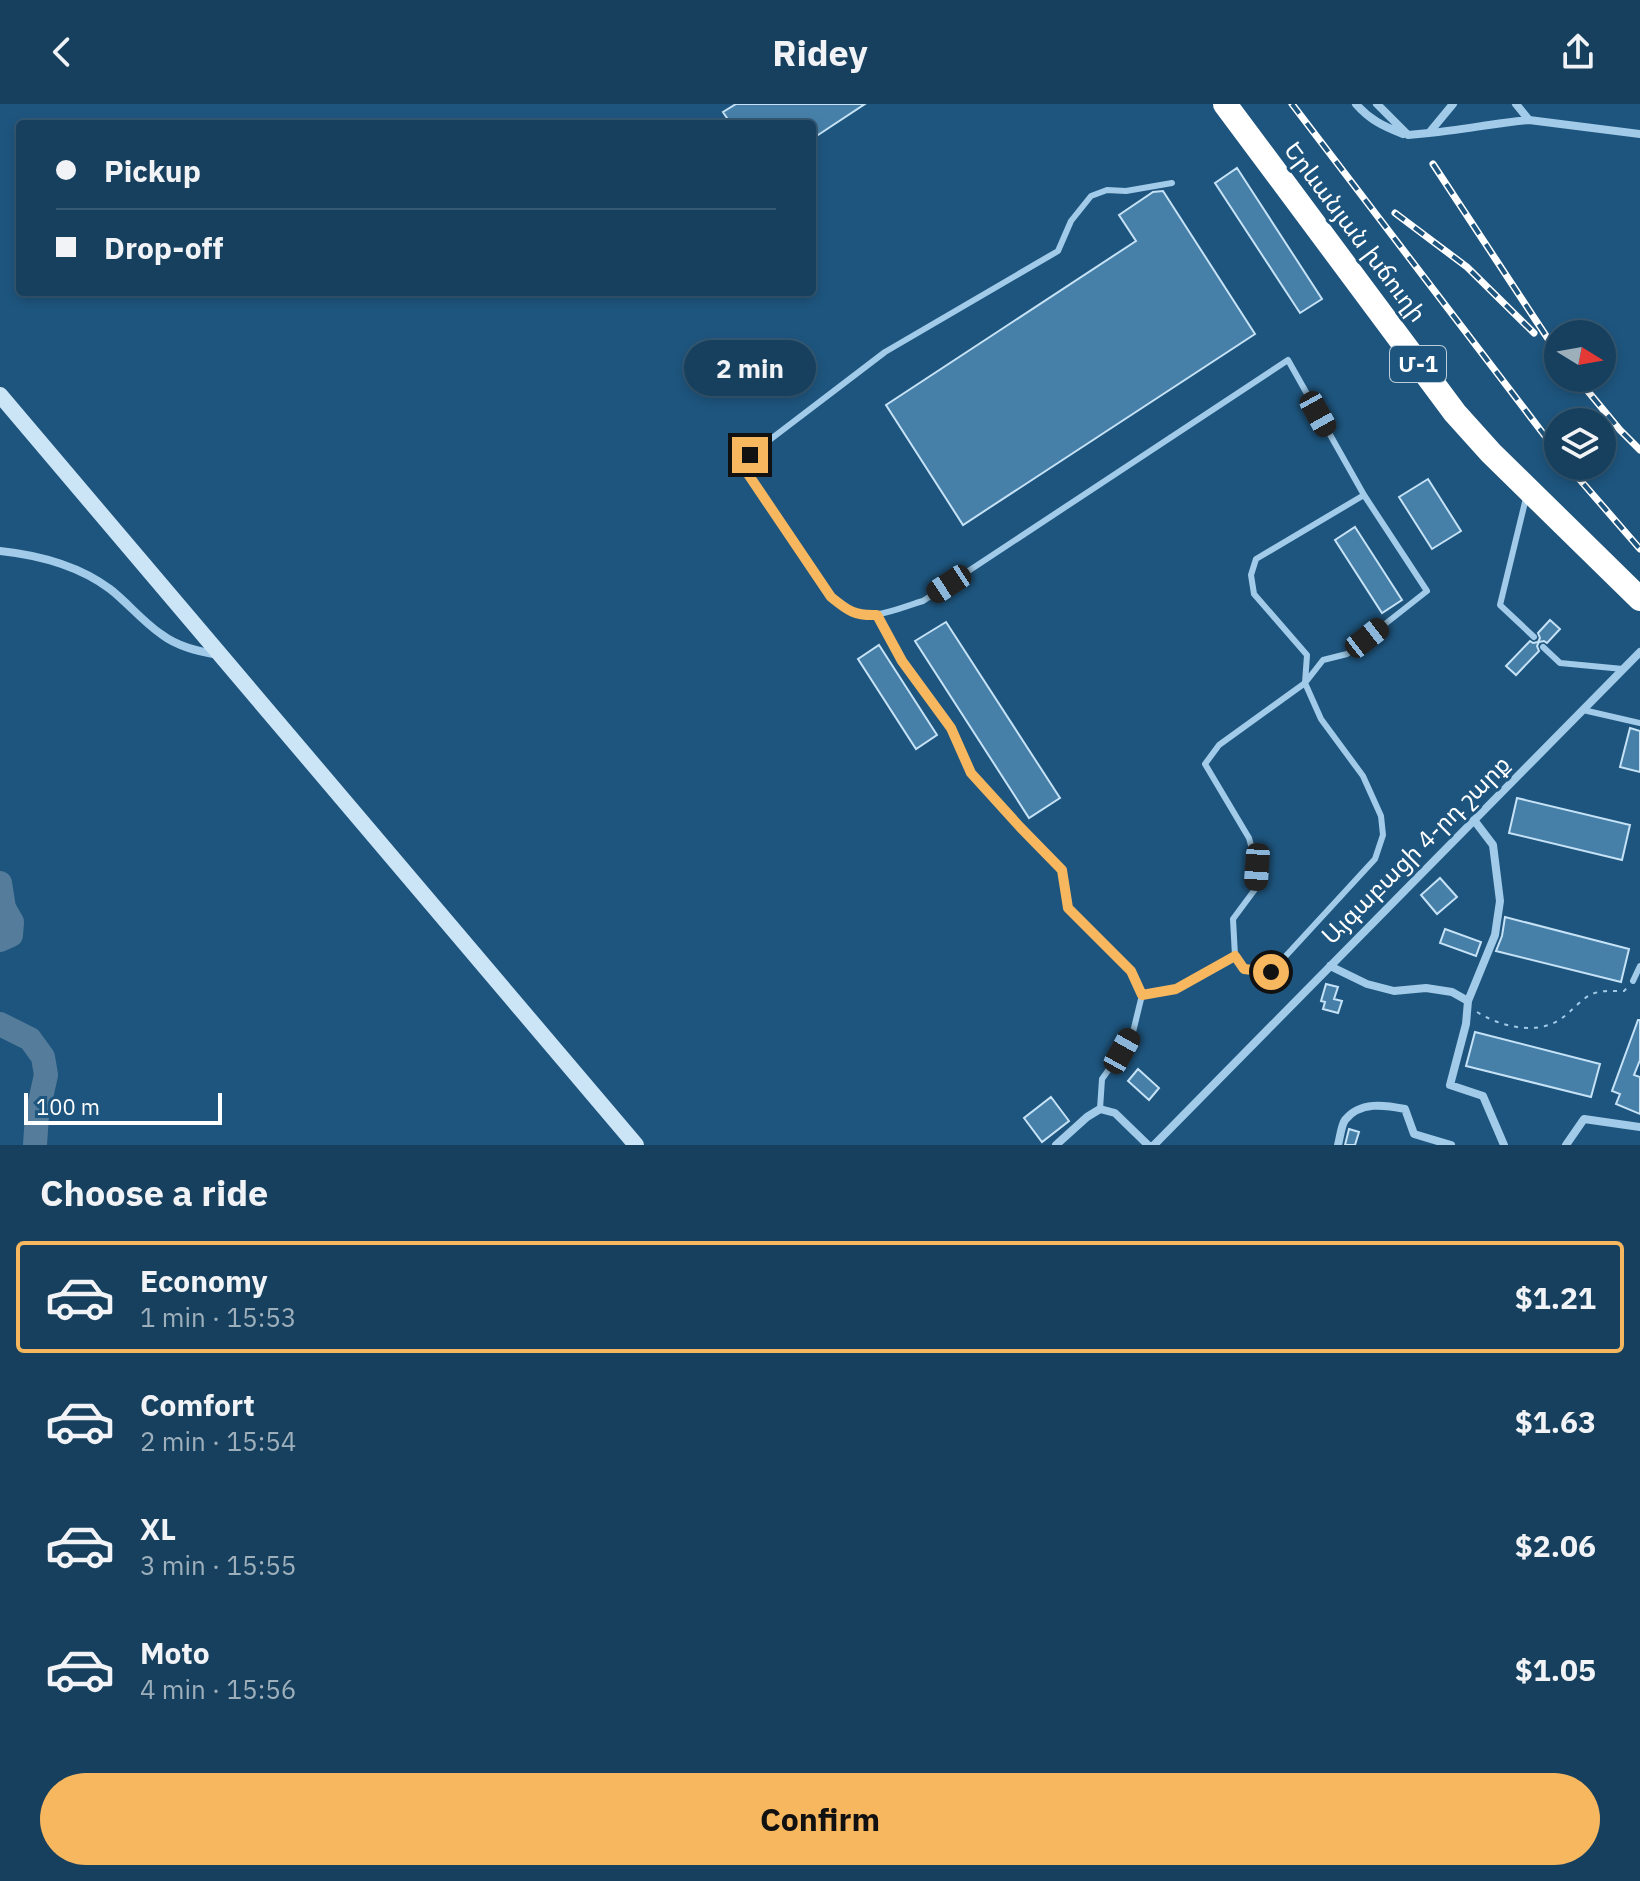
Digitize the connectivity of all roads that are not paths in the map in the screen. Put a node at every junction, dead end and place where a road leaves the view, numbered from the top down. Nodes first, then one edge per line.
1 (1225, 104) edge
2 (1356, 104) edge
3 (1377, 104) edge
4 (1453, 104) edge
5 (1516, 104) edge
6 (1529, 120) junction
7 (1429, 133) junction
8 (1640, 134) edge
9 (1408, 135) junction
10 (1172, 183) dead end
11 (0, 395) edge
12 (1528, 490) junction
13 (1364, 495) junction
14 (0, 551) edge
15 (1640, 599) edge
16 (877, 615) junction
17 (1534, 637) dead end
18 (1543, 647) dead end
19 (1640, 652) edge
20 (218, 655) junction
21 (1623, 669) junction
22 (1305, 683) junction
23 (1583, 710) junction
24 (1640, 723) edge
25 (1474, 820) junction
26 (1235, 956) junction
27 (1330, 966) junction
28 (1640, 966) edge
29 (1633, 981) road end
30 (1142, 995) junction
31 (1468, 1004) junction
32 (1100, 1109) junction
33 (1640, 1127) edge
34 (636, 1145) edge
35 (1056, 1145) edge
36 (1151, 1145) edge
37 (1338, 1145) edge
38 (1451, 1145) edge
39 (1504, 1145) edge
40 (1566, 1145) edge

1 - 12 highway, Երևանյան խճուղի / Մ-1
2 - 9 street
3 - 9 street
4 - 7 street
5 - 6 street
6 - 7 street
6 - 8 street
7 - 9 street
10 - 16 lane
11 - 20 street
12 - 15 highway, Երևանյան խճուղի / Մ-1
12 - 17 lane
13 - 16 lane
13 - 22 lane
13 - 22 lane
14 - 20 street
16 - 30 lane
18 - 21 lane
19 - 21 street, Այգաբացի 4-րդ շարք
20 - 34 street
21 - 23 street, Այգաբացի 4-րդ շարք
22 - 26 lane
22 - 26 lane
23 - 24 lane
23 - 25 street, Այգաբացի 4-րդ շարք
25 - 27 street, Այգաբացի 4-րդ շարք
25 - 31 street
26 - 30 lane
27 - 31 street
27 - 36 street, Այգաբացի 4-րդ շարք
28 - 29 lane
30 - 32 lane
31 - 39 street
32 - 35 street
32 - 36 street
33 - 40 street
37 - 38 street

